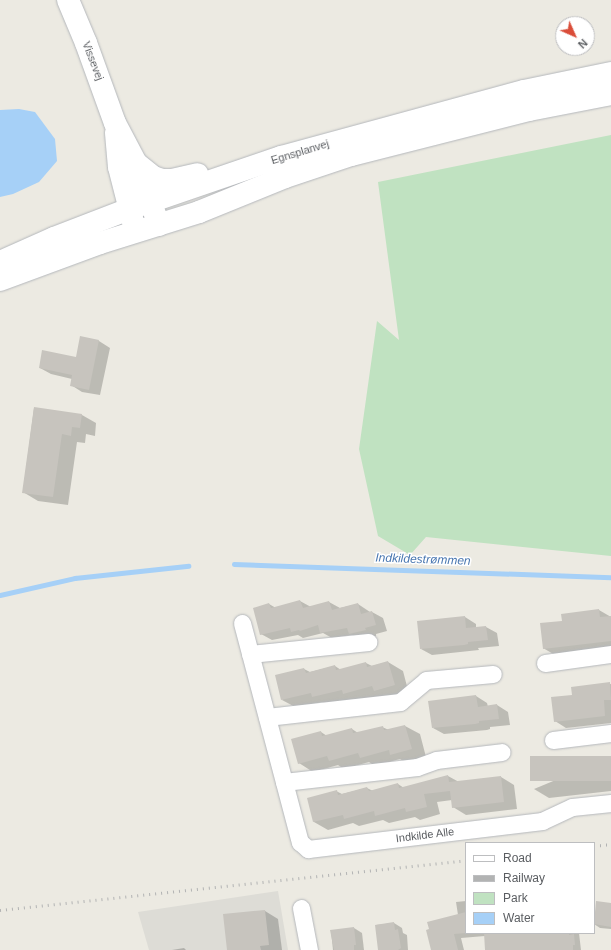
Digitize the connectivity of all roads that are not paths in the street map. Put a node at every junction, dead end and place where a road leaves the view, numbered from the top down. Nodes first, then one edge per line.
1 (68, 0) edge
2 (611, 73) edge
3 (611, 94) edge
4 (116, 123) junction
5 (281, 157) junction
6 (136, 163) junction
7 (150, 202) junction
8 (132, 220) junction
9 (159, 224) junction
10 (4, 273) edge
11 (242, 624) dead end
12 (368, 642) dead end
13 (250, 654) junction
14 (611, 654) edge
15 (545, 663) dead end
16 (492, 674) dead end
17 (267, 717) junction
18 (611, 733) edge
19 (553, 740) dead end
20 (502, 752) dead end
21 (284, 782) junction
22 (611, 802) edge
23 (301, 908) dead end
24 (309, 950) edge

1 - 4 main road, Vissevej
2 - 5 main road, Egnsplanvej
3 - 9 main road, Egnsplanvej
4 - 6 main road, Vissevej
4 - 8 main road, Vissevej
5 - 6 main road
5 - 7 main road, Egnsplanvej
6 - 7 main road, Vissevej
7 - 8 main road, Egnsplanvej
7 - 9 main road, Vissevej
8 - 9 main road, Egnsplanvej
8 - 10 main road, Egnsplanvej
11 - 13 street, Indkilde Alle
12 - 13 street
13 - 17 street, Indkilde Alle
14 - 15 street
16 - 17 street
17 - 21 street, Indkilde Alle
18 - 19 street
20 - 21 street
21 - 22 street, Indkilde Alle
23 - 24 street

